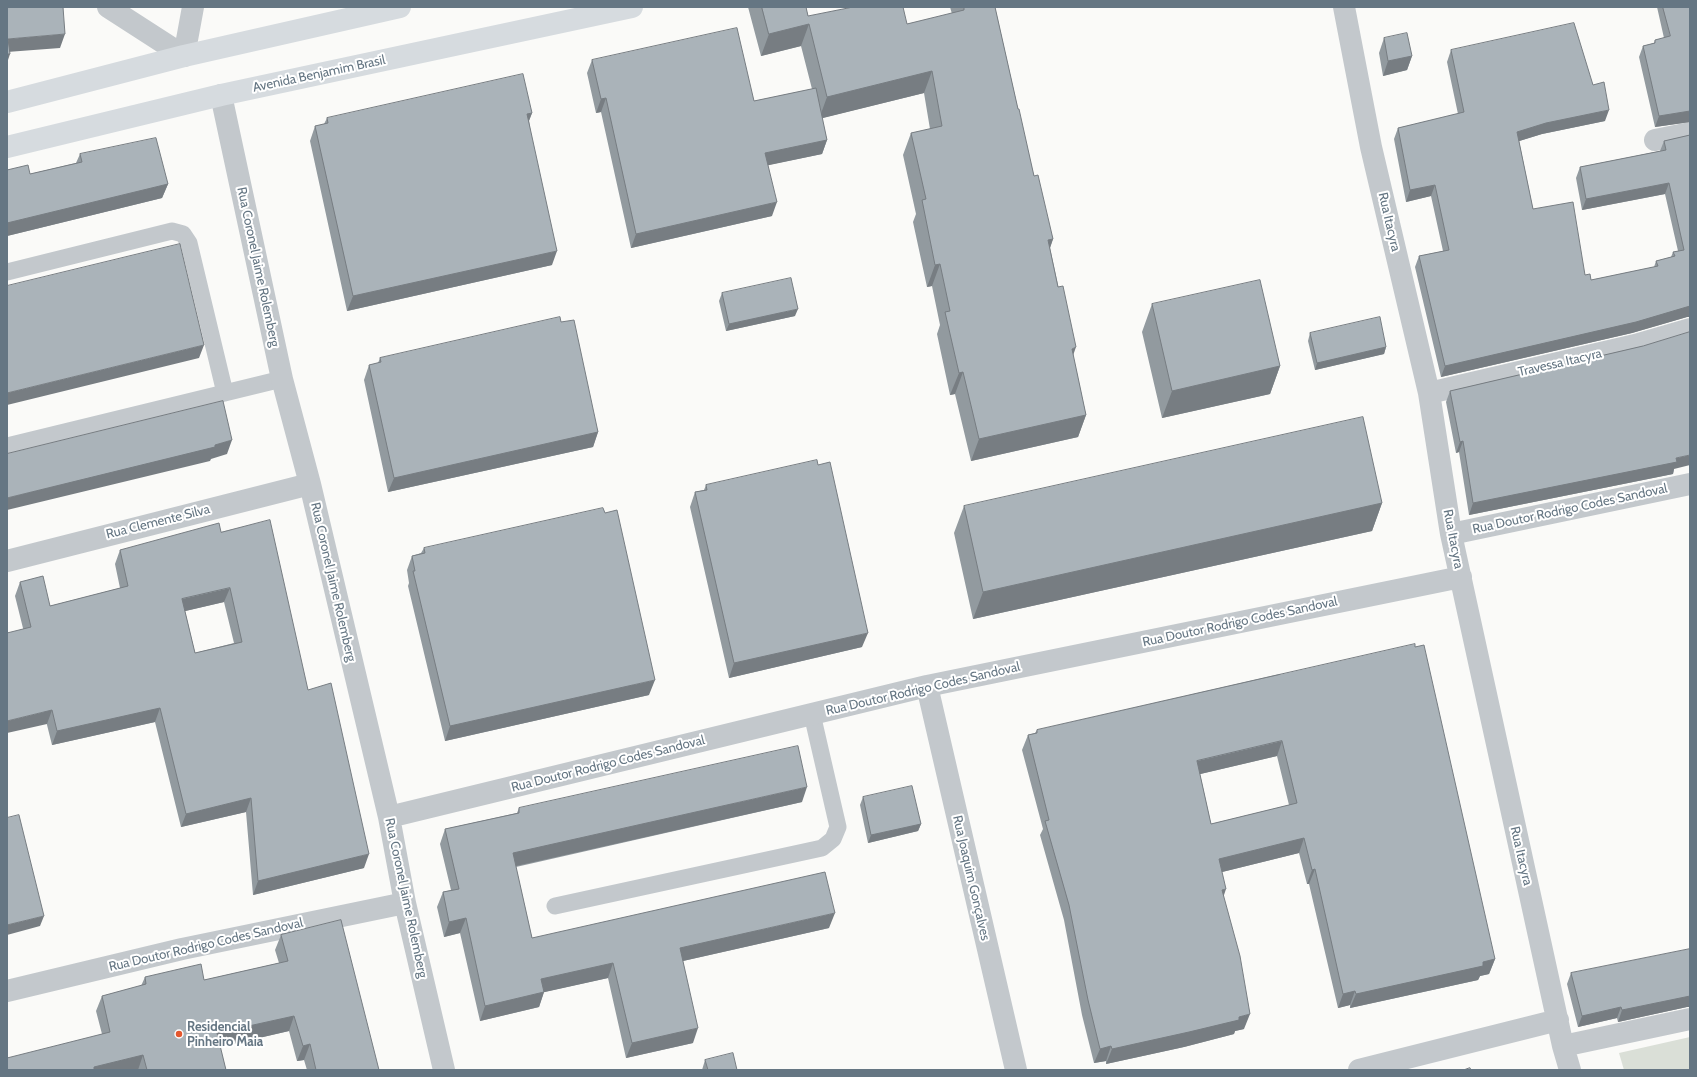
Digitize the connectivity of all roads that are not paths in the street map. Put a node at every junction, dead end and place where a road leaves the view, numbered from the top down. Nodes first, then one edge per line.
1 (108, 7) edge
2 (193, 7) edge
3 (400, 7) edge
4 (632, 7) edge
5 (1344, 7) edge
6 (600, 10) edge
7 (184, 56) junction
8 (220, 95) junction
9 (7, 102) edge
10 (1690, 133) edge
11 (1655, 140) dead end
12 (7, 147) edge
13 (7, 272) edge
14 (1690, 329) edge
15 (282, 379) junction
16 (225, 393) junction
17 (1429, 393) junction
18 (7, 446) edge
19 (310, 484) junction
20 (1690, 484) edge
21 (1451, 534) junction
22 (7, 561) edge
23 (1461, 577) junction
24 (927, 686) junction
25 (812, 714) junction
26 (389, 817) junction
27 (405, 903) junction
28 (555, 906) dead end
29 (7, 991) edge
30 (1690, 1019) edge
31 (1558, 1020) junction
32 (1563, 1046) junction
33 (444, 1070) edge
34 (1016, 1070) edge
35 (1359, 1070) edge
36 (1570, 1070) edge

1 - 7 street
2 - 7 street
3 - 7 main road
4 - 6 main road, Avenida Benjamim Brasil
5 - 17 street, Rua Itacyra
6 - 8 main road, Avenida Benjamim Brasil
7 - 9 main road
8 - 12 main road, Avenida Benjamim Brasil
8 - 15 street, Rua Coronel Jaime Rolemberg
10 - 11 street
13 - 16 lane
14 - 17 street, Travessa Itacyra
15 - 16 lane
15 - 19 street, Rua Coronel Jaime Rolemberg
16 - 18 lane
17 - 21 street, Rua Itacyra
19 - 22 street, Rua Clemente Silva
19 - 26 street, Rua Coronel Jaime Rolemberg
20 - 21 street, Rua Doutor Rodrigo Codes Sandoval
21 - 23 street, Rua Itacyra
23 - 24 street, Rua Doutor Rodrigo Codes Sandoval
23 - 31 street, Rua Itacyra
24 - 25 street, Rua Doutor Rodrigo Codes Sandoval
24 - 34 street, Rua Joaquim Gonçalves
25 - 26 street, Rua Doutor Rodrigo Codes Sandoval
25 - 28 lane
26 - 27 street, Rua Coronel Jaime Rolemberg
27 - 29 street, Rua Doutor Rodrigo Codes Sandoval
27 - 33 street, Rua Coronel Jaime Rolemberg
30 - 32 street
31 - 32 street, Rua Itacyra
31 - 35 street
32 - 36 street, Rua Itacyra

